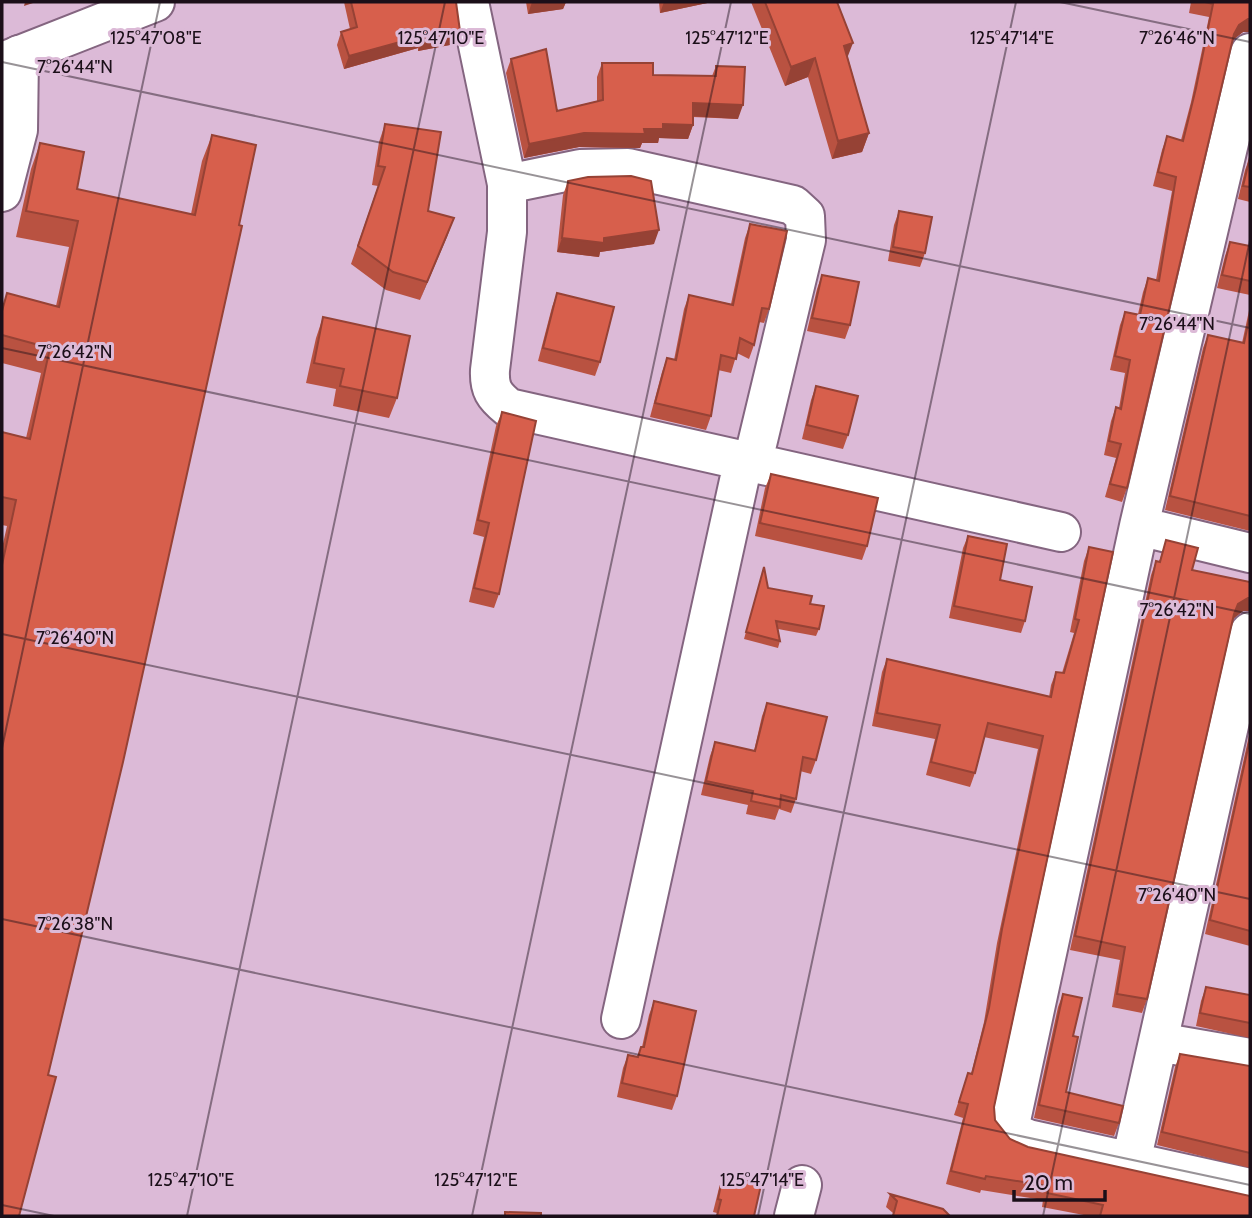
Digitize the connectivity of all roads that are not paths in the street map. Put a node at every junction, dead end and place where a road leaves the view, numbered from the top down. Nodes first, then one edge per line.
1 (155, 2) edge
2 (469, 2) edge
3 (1250, 53) edge
4 (10, 59) edge
5 (507, 184) junction
6 (2, 192) edge
7 (748, 460) junction
8 (1139, 526) junction
9 (1061, 532) dead end
10 (1250, 553) edge
11 (1250, 632) edge
12 (621, 1019) dead end
13 (1158, 1042) junction
14 (1250, 1058) edge
15 (1131, 1162) junction
16 (1250, 1188) edge

1 - 4 street
2 - 5 street
3 - 8 street
4 - 6 street
5 - 7 street
5 - 7 street
7 - 9 street
7 - 12 street
8 - 10 street
8 - 15 street
11 - 13 street
13 - 14 street
13 - 15 street
15 - 16 street

